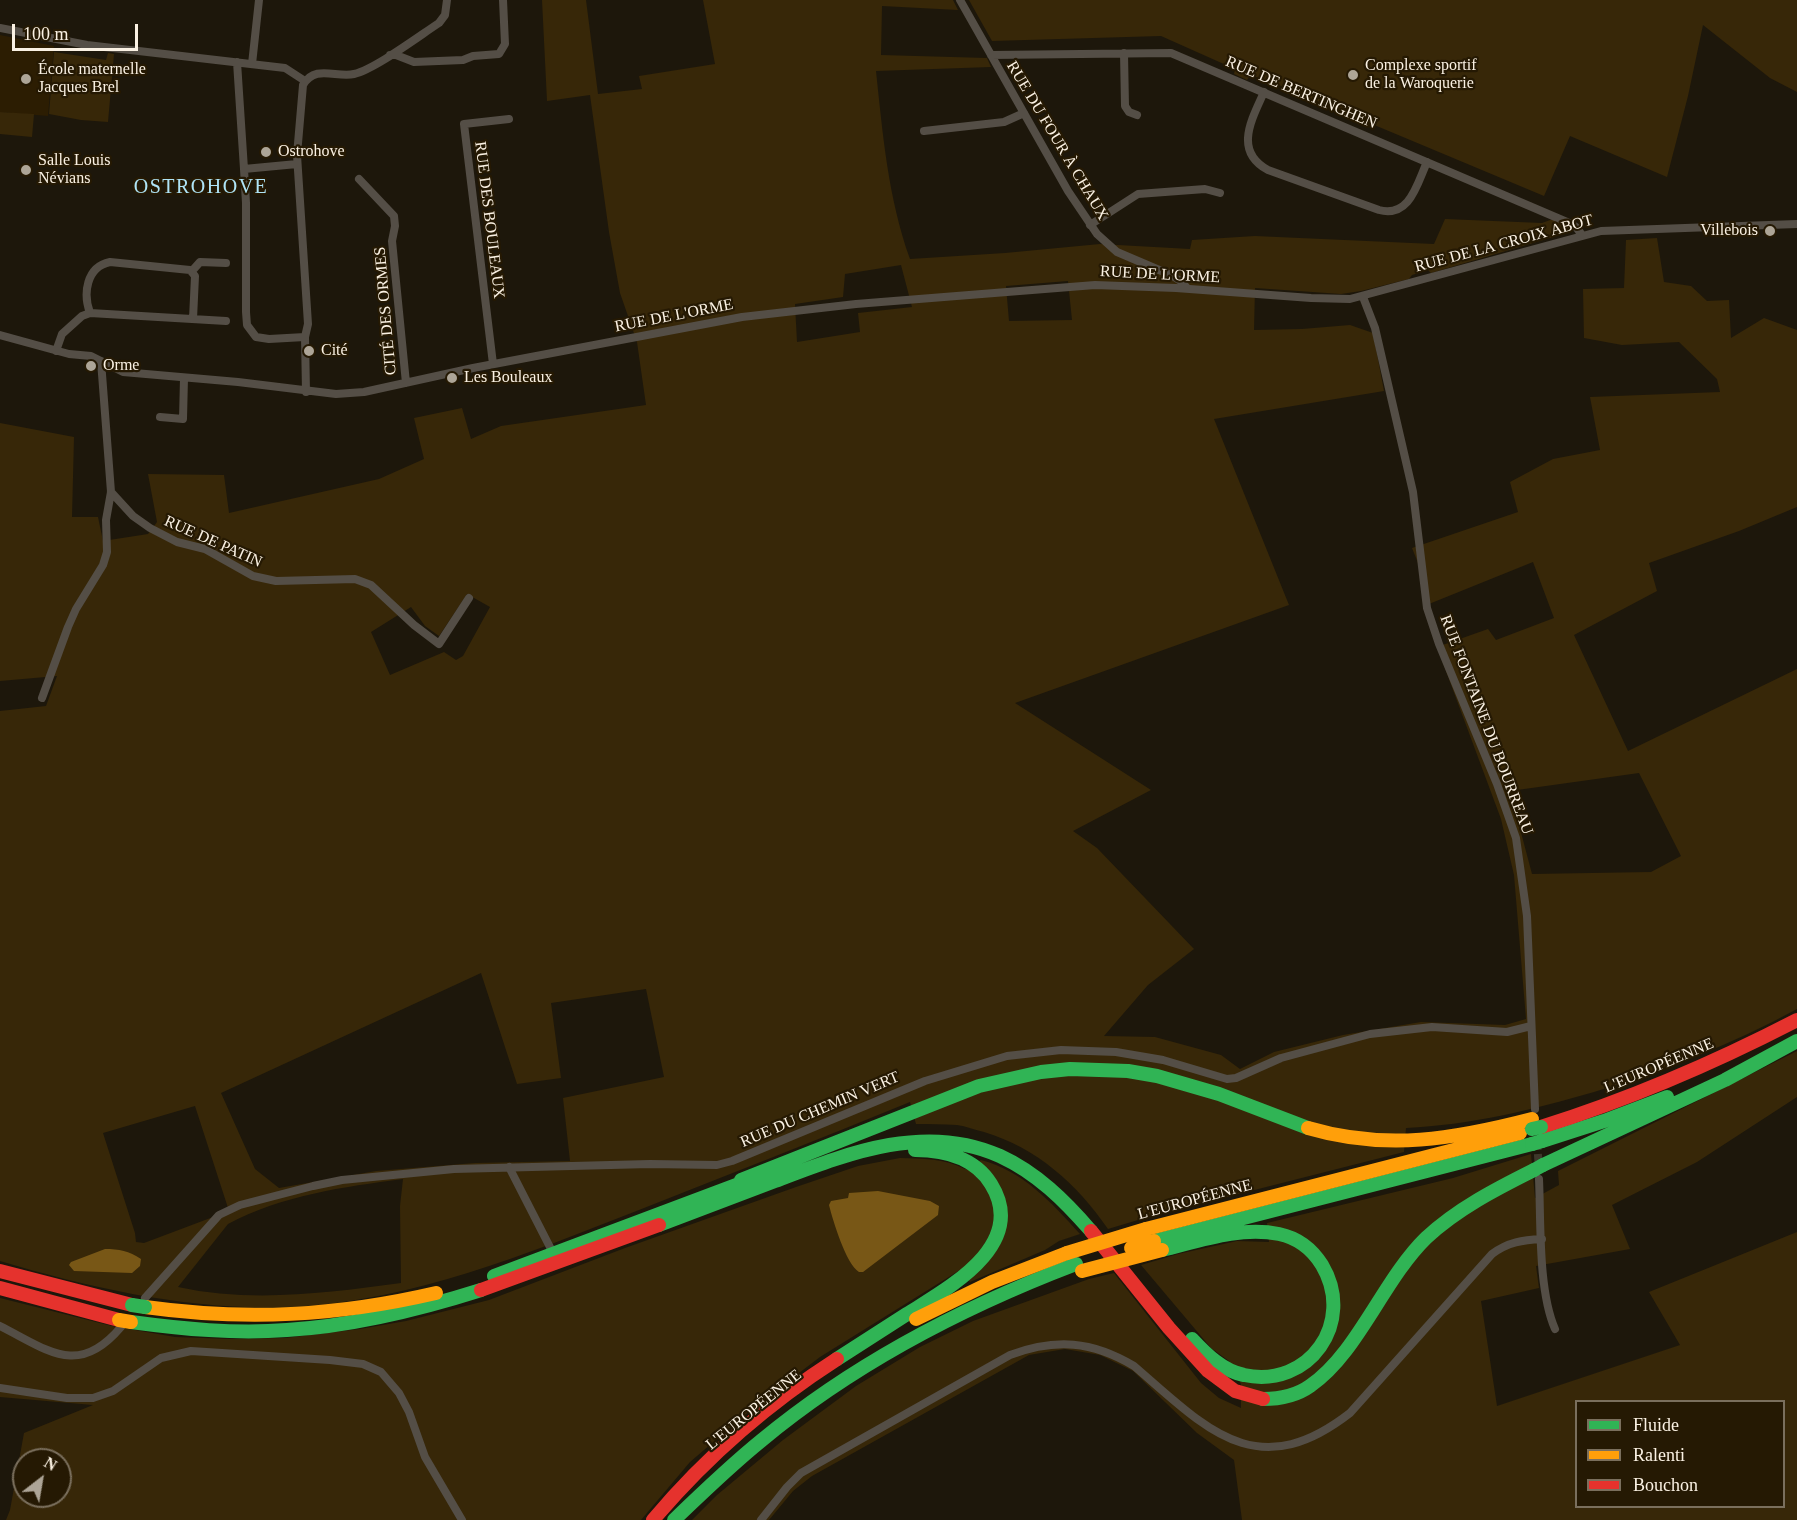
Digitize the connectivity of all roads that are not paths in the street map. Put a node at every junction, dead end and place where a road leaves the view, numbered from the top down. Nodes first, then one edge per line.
1 (259, 0) edge
2 (447, 0) edge
3 (503, 0) edge
4 (960, 0) edge
5 (0, 28) edge
6 (1124, 53) junction
7 (389, 55) junction
8 (991, 55) junction
9 (237, 63) junction
10 (252, 64) junction
11 (305, 81) junction
12 (1264, 92) junction
13 (1024, 113) junction
14 (1137, 116) dead end
15 (508, 119) dead end
16 (924, 131) dead end
17 (1427, 162) junction
18 (297, 164) junction
19 (244, 169) junction
20 (359, 179) dead end
21 (1220, 193) dead end
22 (1797, 224) edge
23 (1090, 225) junction
24 (1582, 235) junction
25 (226, 263) dead end
26 (192, 271) junction
27 (1187, 288) junction
28 (1363, 297) junction
29 (90, 314) junction
30 (193, 319) junction
31 (226, 321) dead end
32 (0, 335) edge
33 (304, 337) junction
34 (56, 351) junction
35 (101, 361) junction
36 (493, 364) junction
37 (184, 378) junction
38 (406, 382) junction
39 (306, 392) junction
40 (160, 417) dead end
41 (111, 492) junction
42 (469, 598) dead end
43 (42, 698) dead end
44 (1797, 1020) edge
45 (1531, 1026) junction
46 (1797, 1035) edge
47 (1797, 1041) edge
48 (1536, 1120) junction
49 (509, 1167) junction
50 (1539, 1172) junction
51 (736, 1196) junction
52 (700, 1198) junction
53 (1542, 1239) junction
54 (1158, 1245) junction
55 (553, 1254) junction
56 (0, 1271) edge
57 (0, 1288) edge
58 (141, 1303) junction
59 (124, 1323) junction
60 (0, 1326) edge
61 (1555, 1329) dead end
62 (0, 1388) edge
63 (462, 1520) edge
64 (655, 1520) edge
65 (674, 1520) edge
66 (761, 1520) edge

1 - 10 street
2 - 7 street
3 - 7 street
4 - 8 street, RUE DU FOUR À CHAUX
5 - 9 street
6 - 8 street, RUE DE BERTINGHEN
6 - 12 street, RUE DE BERTINGHEN
6 - 14 street
7 - 11 street
8 - 13 street, RUE DU FOUR À CHAUX
9 - 10 street
9 - 19 street
10 - 11 street
11 - 18 street
12 - 17 street, RUE DE BERTINGHEN
12 - 17 street
13 - 16 street
13 - 23 street, RUE DU FOUR À CHAUX
15 - 36 street, RUE DES BOULEAUX
17 - 24 street, RUE DE BERTINGHEN
18 - 19 street
18 - 33 street
19 - 33 street
20 - 38 street, CITÉ DES ORMES
21 - 23 street
22 - 24 street, RUE DE LA CROIX ABOT
23 - 27 street, RUE DU FOUR À CHAUX
24 - 28 street, RUE DE LA CROIX ABOT
25 - 26 street
26 - 29 street
26 - 30 street
27 - 28 street, RUE DE L'ORME
27 - 36 street, RUE DE L'ORME
28 - 45 street, RUE FONTAINE DU BOURREAU
29 - 30 street
29 - 34 street
30 - 31 street
32 - 34 street, RUE DE L'ORME
33 - 39 street
34 - 35 street, RUE DE L'ORME
35 - 37 street, RUE DE L'ORME
35 - 41 street
36 - 38 street, RUE DE L'ORME
37 - 39 street, RUE DE L'ORME
37 - 40 street
38 - 39 street, RUE DE L'ORME
41 - 42 street, RUE DE PATIN
41 - 43 street
44 - 48 highway, L'EUROPÉENNE
45 - 48 street, RUE FONTAINE DU BOURREAU
45 - 49 street, RUE DU CHEMIN VERT
46 - 54 highway, L'EUROPÉENNE
47 - 50 highway
48 - 52 highway
48 - 64 highway, L'EUROPÉENNE, bridge
49 - 55 street
49 - 58 street, RUE DU CHEMIN VERT
50 - 51 highway
50 - 53 street
51 - 59 highway
51 - 64 highway
52 - 54 highway
52 - 55 highway
53 - 61 street
53 - 66 street
54 - 65 highway, L'EUROPÉENNE, bridge
55 - 58 highway
56 - 58 highway
57 - 59 highway
59 - 60 street
62 - 63 street

